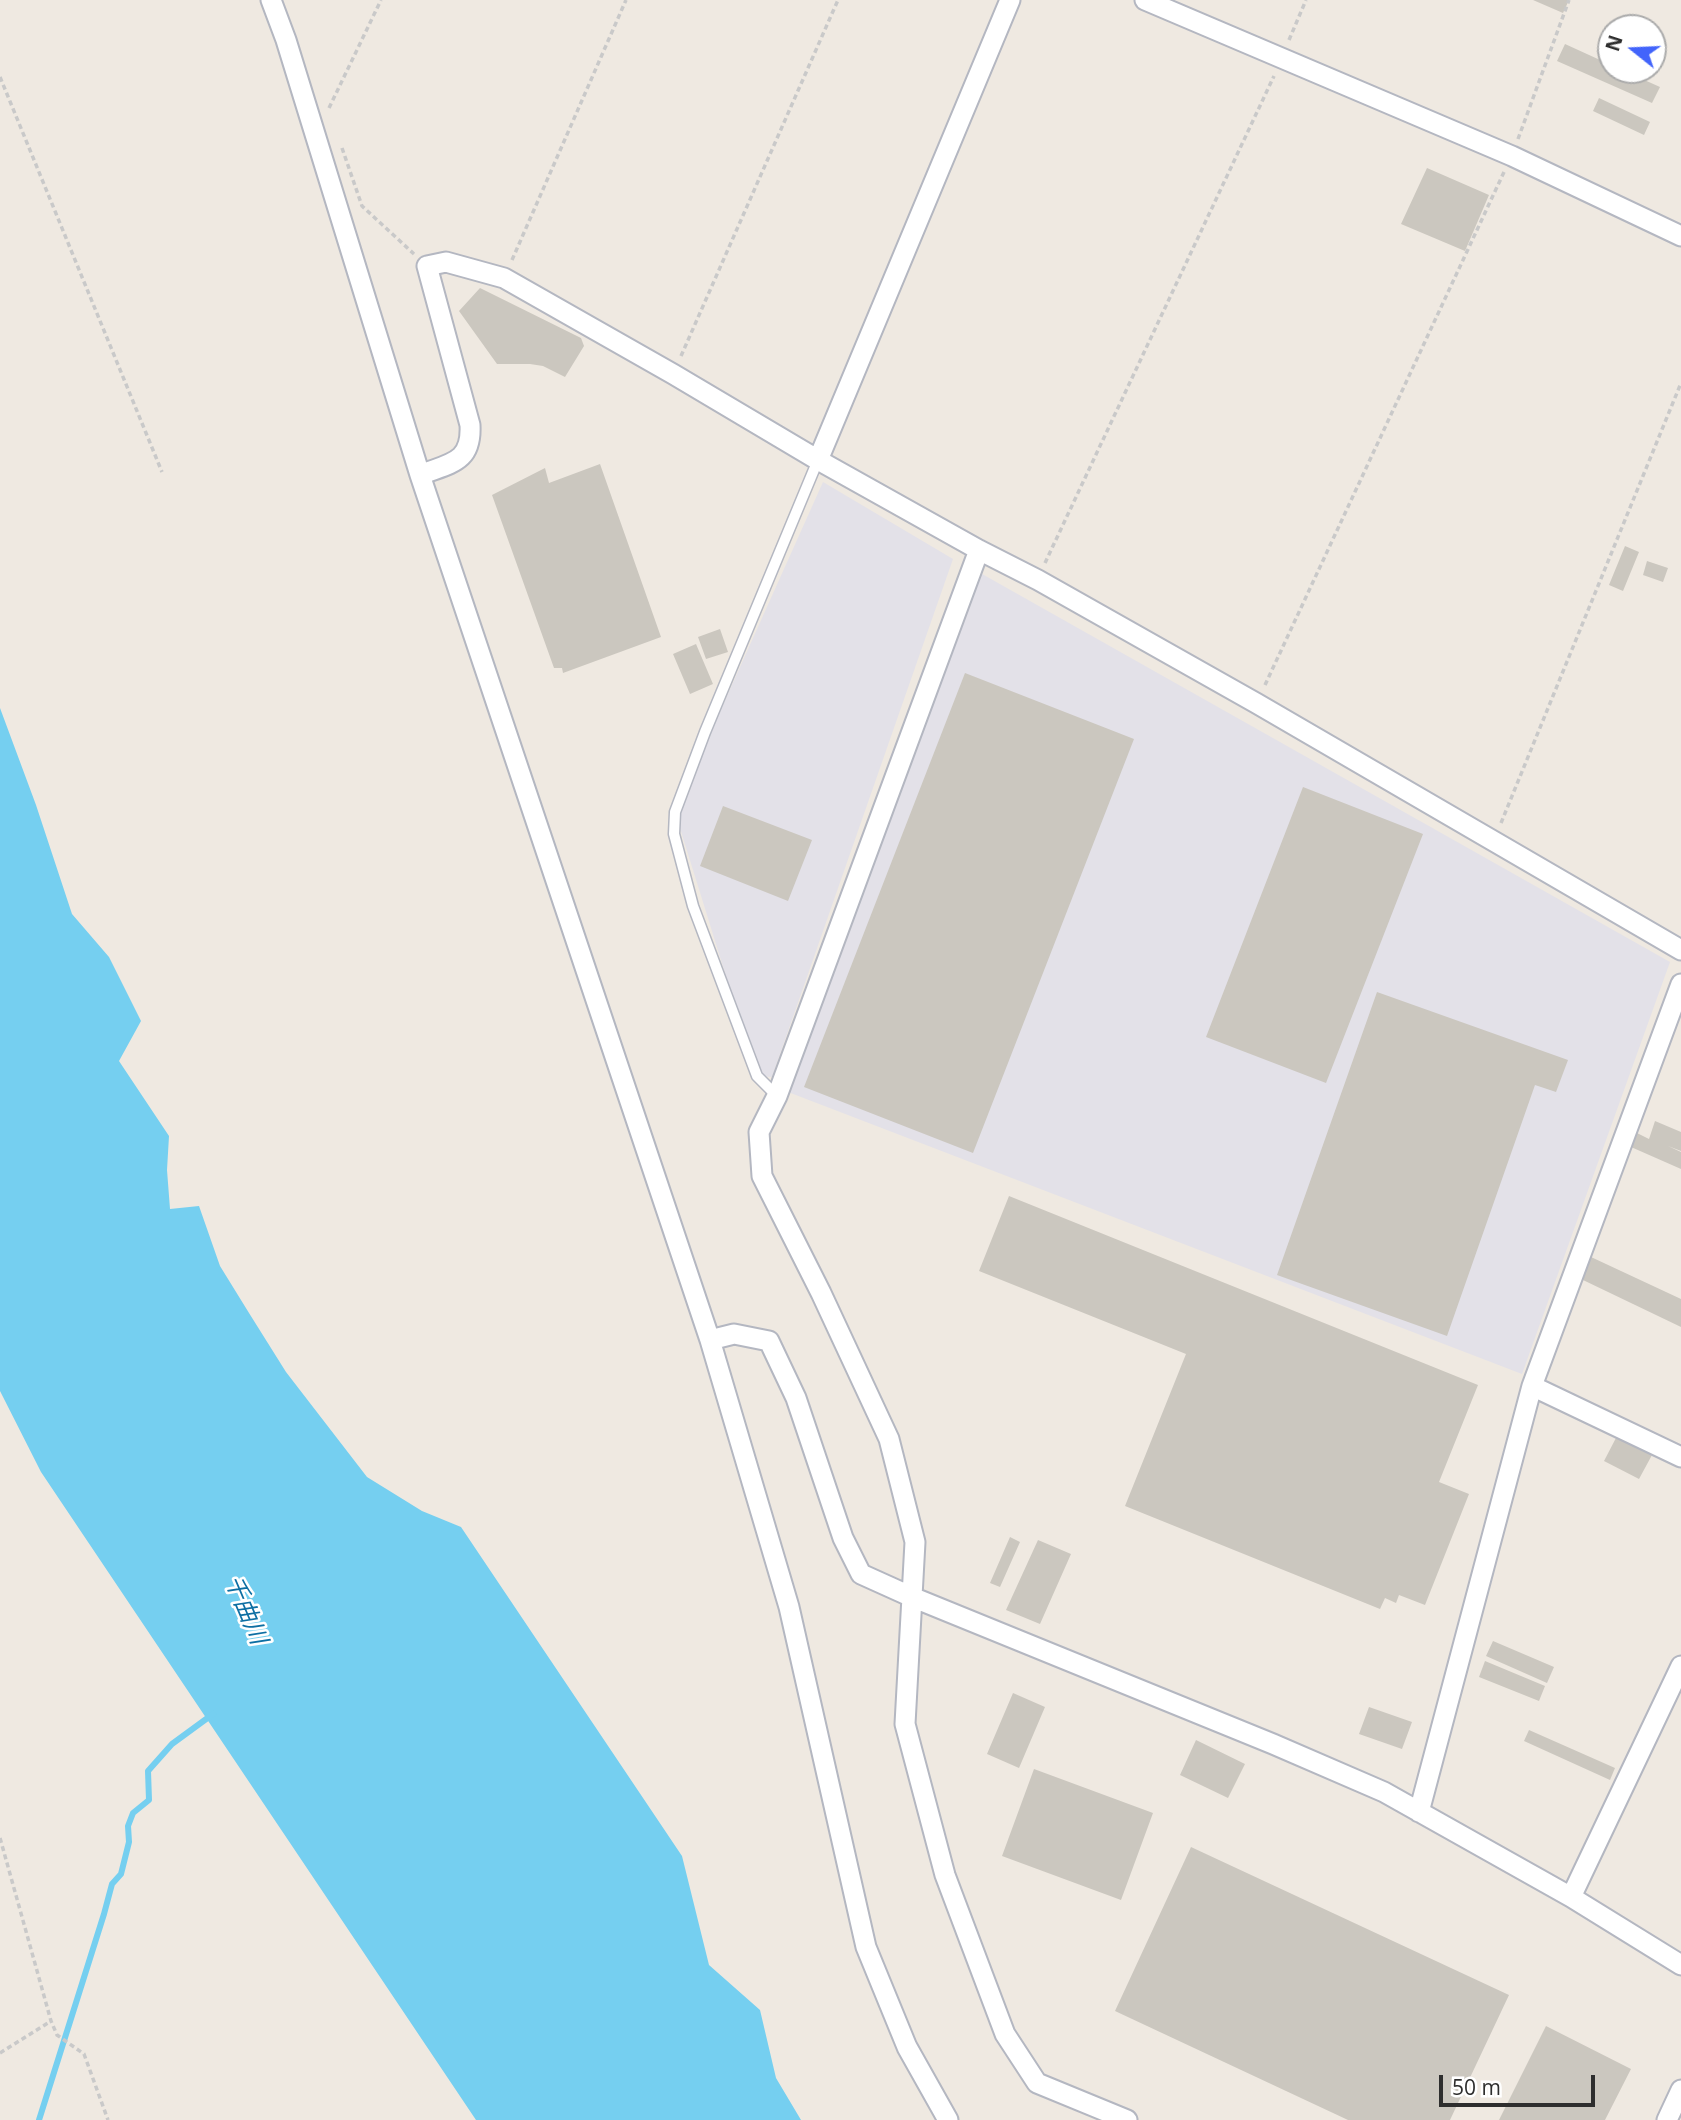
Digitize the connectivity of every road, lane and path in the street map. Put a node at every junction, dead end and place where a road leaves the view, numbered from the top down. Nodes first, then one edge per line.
1 (271, 0) edge
2 (381, 0) edge
3 (626, 0) edge
4 (838, 0) edge
5 (1010, 0) edge
6 (1145, 0) edge
7 (1306, 0) edge
8 (1569, 0) edge
9 (1282, 57) junction
10 (0, 77) edge
11 (329, 108) dead end
12 (341, 145) dead end
13 (1512, 156) junction
14 (1681, 236) edge
15 (427, 266) junction
16 (505, 278) junction
17 (673, 374) junction
18 (1681, 383) edge
19 (818, 460) junction
20 (162, 472) dead end
21 (421, 475) junction
22 (979, 550) junction
23 (1038, 580) junction
24 (1256, 703) junction
25 (1493, 841) junction
26 (1681, 950) edge
27 (1681, 984) edge
28 (777, 1096) junction
29 (710, 1340) junction
30 (1532, 1386) junction
31 (1681, 1457) edge
32 (912, 1597) junction
33 (1681, 1666) edge
34 (1419, 1812) junction
35 (0, 1838) edge
36 (1571, 1898) junction
37 (1681, 1965) edge
38 (51, 2021) junction
39 (0, 2053) edge
40 (1681, 2090) edge
41 (108, 2120) edge
42 (948, 2120) edge
43 (1127, 2120) edge
44 (1667, 2120) edge

1 - 21 street
2 - 11 path
3 - 16 path
4 - 17 path
5 - 19 street
6 - 9 street
7 - 9 path
8 - 13 path
9 - 13 street
9 - 23 path
10 - 20 path
12 - 15 path
13 - 14 street
13 - 24 path
15 - 16 street
15 - 21 street
16 - 17 street
17 - 19 street
18 - 25 path
19 - 22 street
19 - 28 lane
21 - 29 street
22 - 23 street
22 - 28 street
23 - 24 street
24 - 25 street
25 - 26 street
27 - 30 street
28 - 32 street
29 - 32 street
29 - 42 street
30 - 31 street
30 - 34 street
32 - 34 street
32 - 43 street
33 - 36 street
34 - 36 street
35 - 38 path
36 - 37 street
38 - 39 path
38 - 41 path
40 - 44 street

